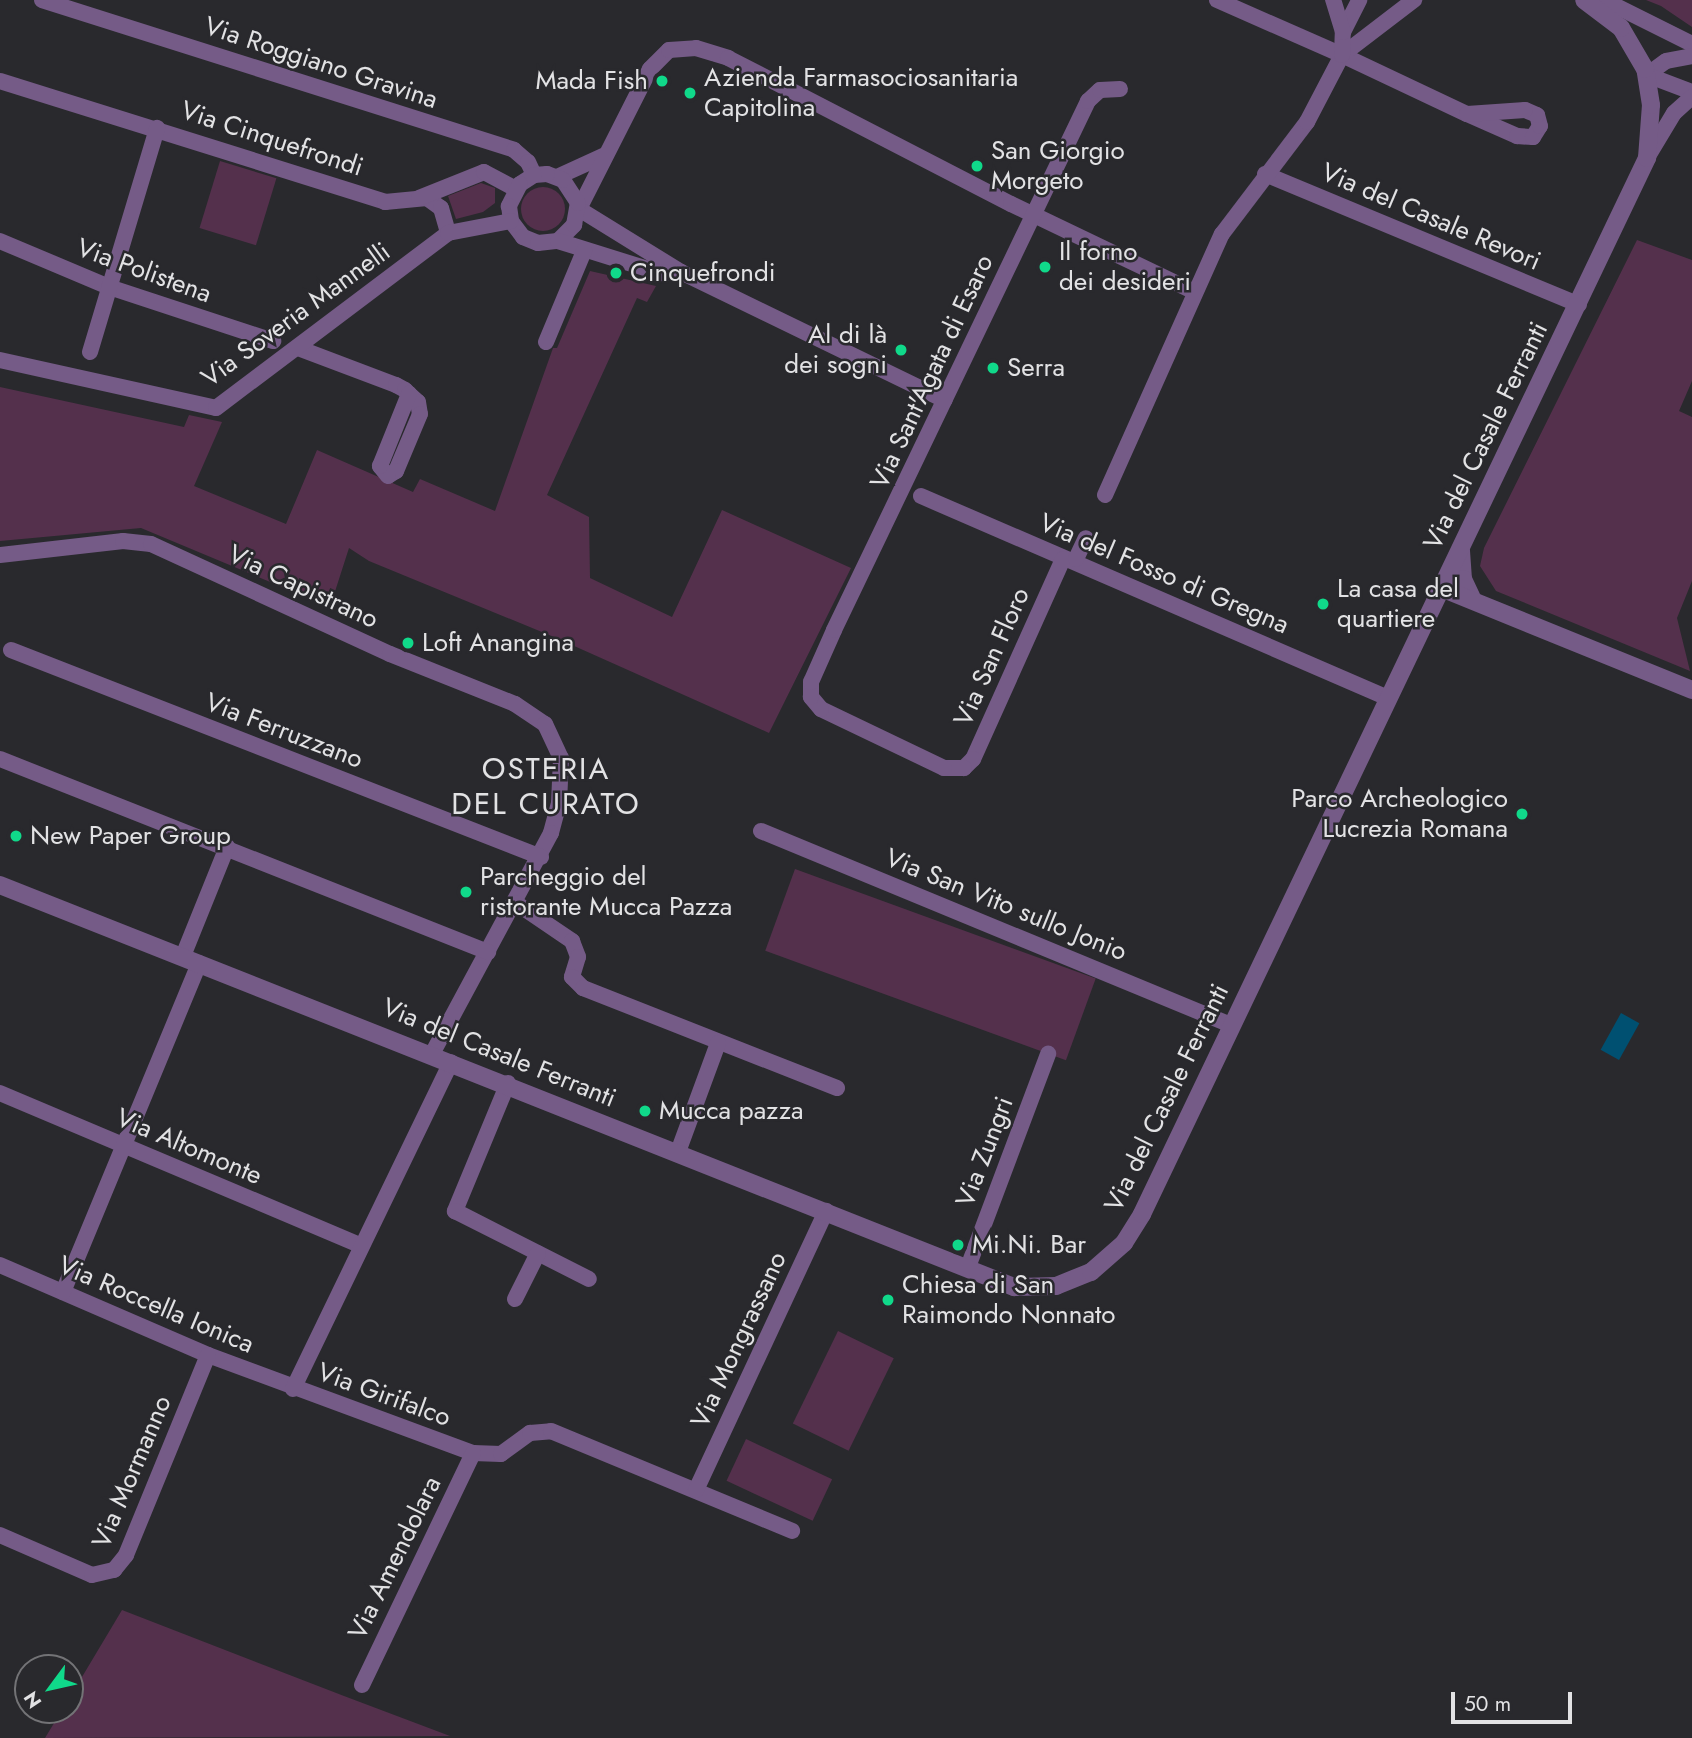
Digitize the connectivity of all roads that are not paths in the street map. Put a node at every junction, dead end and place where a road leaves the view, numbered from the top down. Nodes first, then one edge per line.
1 (42, 0) edge
2 (1217, 0) edge
3 (1333, 0) edge
4 (1359, 0) edge
5 (1413, 0) edge
6 (1584, 0) edge
7 (1604, 0) edge
8 (1400, 5) edge
9 (1343, 32) junction
10 (1692, 44) edge
11 (1342, 55) junction
12 (1692, 55) edge
13 (1647, 75) junction
14 (0, 81) edge
15 (1120, 89) dead end
16 (1692, 94) edge
17 (1467, 114) dead end
18 (157, 128) junction
19 (608, 152) junction
20 (1647, 158) junction
21 (1265, 174) junction
22 (534, 175) junction
23 (557, 177) junction
24 (516, 189) junction
25 (419, 198) junction
26 (579, 209) junction
27 (1033, 215) junction
28 (515, 227) junction
29 (448, 233) junction
30 (0, 241) edge
31 (558, 241) junction
32 (584, 251) junction
33 (681, 272) junction
34 (110, 287) junction
35 (1195, 292) junction
36 (1579, 305) junction
37 (273, 341) dead end
38 (546, 342) dead end
39 (298, 348) junction
40 (90, 352) dead end
41 (0, 360) edge
42 (409, 394) dead end
43 (945, 400) junction
44 (1105, 495) dead end
45 (921, 496) dead end
46 (1086, 538) dead end
47 (1461, 551) junction
48 (0, 555) edge
49 (1070, 559) junction
50 (1441, 588) junction
51 (1473, 600) junction
52 (11, 650) dead end
53 (1692, 690) edge
54 (1388, 698) junction
55 (0, 759) edge
56 (960, 770) joint
57 (761, 831) dead end
58 (228, 848) junction
59 (541, 856) junction
60 (0, 885) edge
61 (516, 904) junction
62 (488, 952) junction
63 (191, 960) junction
64 (1231, 1025) junction
65 (718, 1043) junction
66 (432, 1054) junction
67 (1048, 1054) dead end
68 (451, 1062) junction
69 (508, 1083) junction
70 (837, 1088) dead end
71 (0, 1093) edge
72 (121, 1145) junction
73 (678, 1152) junction
74 (826, 1211) junction
75 (359, 1245) junction
76 (538, 1253) junction
77 (0, 1265) edge
78 (968, 1267) junction
79 (589, 1279) dead end
80 (63, 1292) junction
81 (515, 1299) dead end
82 (208, 1355) junction
83 (293, 1389) junction
84 (473, 1453) junction
85 (696, 1490) junction
86 (792, 1531) dead end
87 (0, 1535) edge
88 (362, 1685) dead end

1 - 22 street, Via Roggiano Gravina
2 - 11 street
3 - 9 street
4 - 9 street
5 - 8 street
6 - 13 street, Via del Casale Ferranti
7 - 10 street
8 - 11 street
9 - 11 street
11 - 17 street
11 - 21 street
12 - 13 street
13 - 16 street
13 - 20 street, Via del Casale Ferranti
14 - 18 street, Via Cinquefrondi
15 - 27 street, Via Sant'Agata di Esaro
16 - 20 street
18 - 25 street, Via Cinquefrondi
18 - 34 street
19 - 23 street
19 - 26 street
19 - 27 street
20 - 36 street, Via del Casale Ferranti
21 - 35 street
21 - 36 street, Via del Casale Revori
22 - 23 street
22 - 24 street
23 - 26 street
24 - 25 street, Via Cinquefrondi
24 - 28 street
25 - 29 street
26 - 31 street
26 - 33 street
27 - 35 street
27 - 43 street, Via Sant'Agata di Esaro
28 - 29 street
28 - 31 street
29 - 39 street, Via Soveria Mannelli
30 - 34 street, Via Polistena
31 - 32 street
32 - 33 street
32 - 38 street
33 - 43 street
34 - 37 street, Via Polistena
34 - 40 street
35 - 44 street
36 - 47 street, Via del Casale Ferranti
39 - 41 street, Via Soveria Mannelli
39 - 42 street
43 - 56 street, Via Sant'Agata di Esaro
45 - 49 street, Via del Fosso di Gregna
46 - 49 street, Via San Floro
47 - 50 street, Via del Casale Ferranti
47 - 51 street
48 - 59 street, Via Capistrano
49 - 54 street, Via del Fosso di Gregna
49 - 56 street, Via San Floro
50 - 51 street
50 - 54 street, Via del Casale Ferranti
51 - 53 street
52 - 59 street, Via Ferruzzano
54 - 64 street, Via del Casale Ferranti
55 - 58 street
57 - 64 street, Via San Vito sullo Jonio
58 - 62 street
58 - 63 street
59 - 61 street, Via Capistrano
60 - 63 street, Via del Casale Ferranti
61 - 62 street, Via Capistrano
61 - 65 street
62 - 66 street, Via Capistrano
63 - 66 street, Via del Casale Ferranti
63 - 72 street
64 - 78 street, Via del Casale Ferranti
65 - 70 street
65 - 73 street
66 - 68 street, Via del Casale Ferranti
67 - 78 street, Via Zungri
68 - 69 street, Via del Casale Ferranti
68 - 75 street, Via Girifalco
69 - 73 street, Via del Casale Ferranti
69 - 76 street
71 - 72 street, Via Altomonte
72 - 75 street, Via Altomonte
72 - 80 street
73 - 74 street, Via del Casale Ferranti
74 - 78 street, Via del Casale Ferranti
74 - 85 street, Via Mongrassano
75 - 83 street, Via Girifalco
76 - 79 street
76 - 81 street
77 - 80 street, Via Roccella Ionica
80 - 82 street, Via Roccella Ionica
82 - 83 street, Via Roccella Ionica
82 - 87 street, Via Mormanno
83 - 84 street, Via Girifalco
84 - 85 street, Via Girifalco
84 - 88 street, Via Amendolara
85 - 86 street, Via Girifalco

